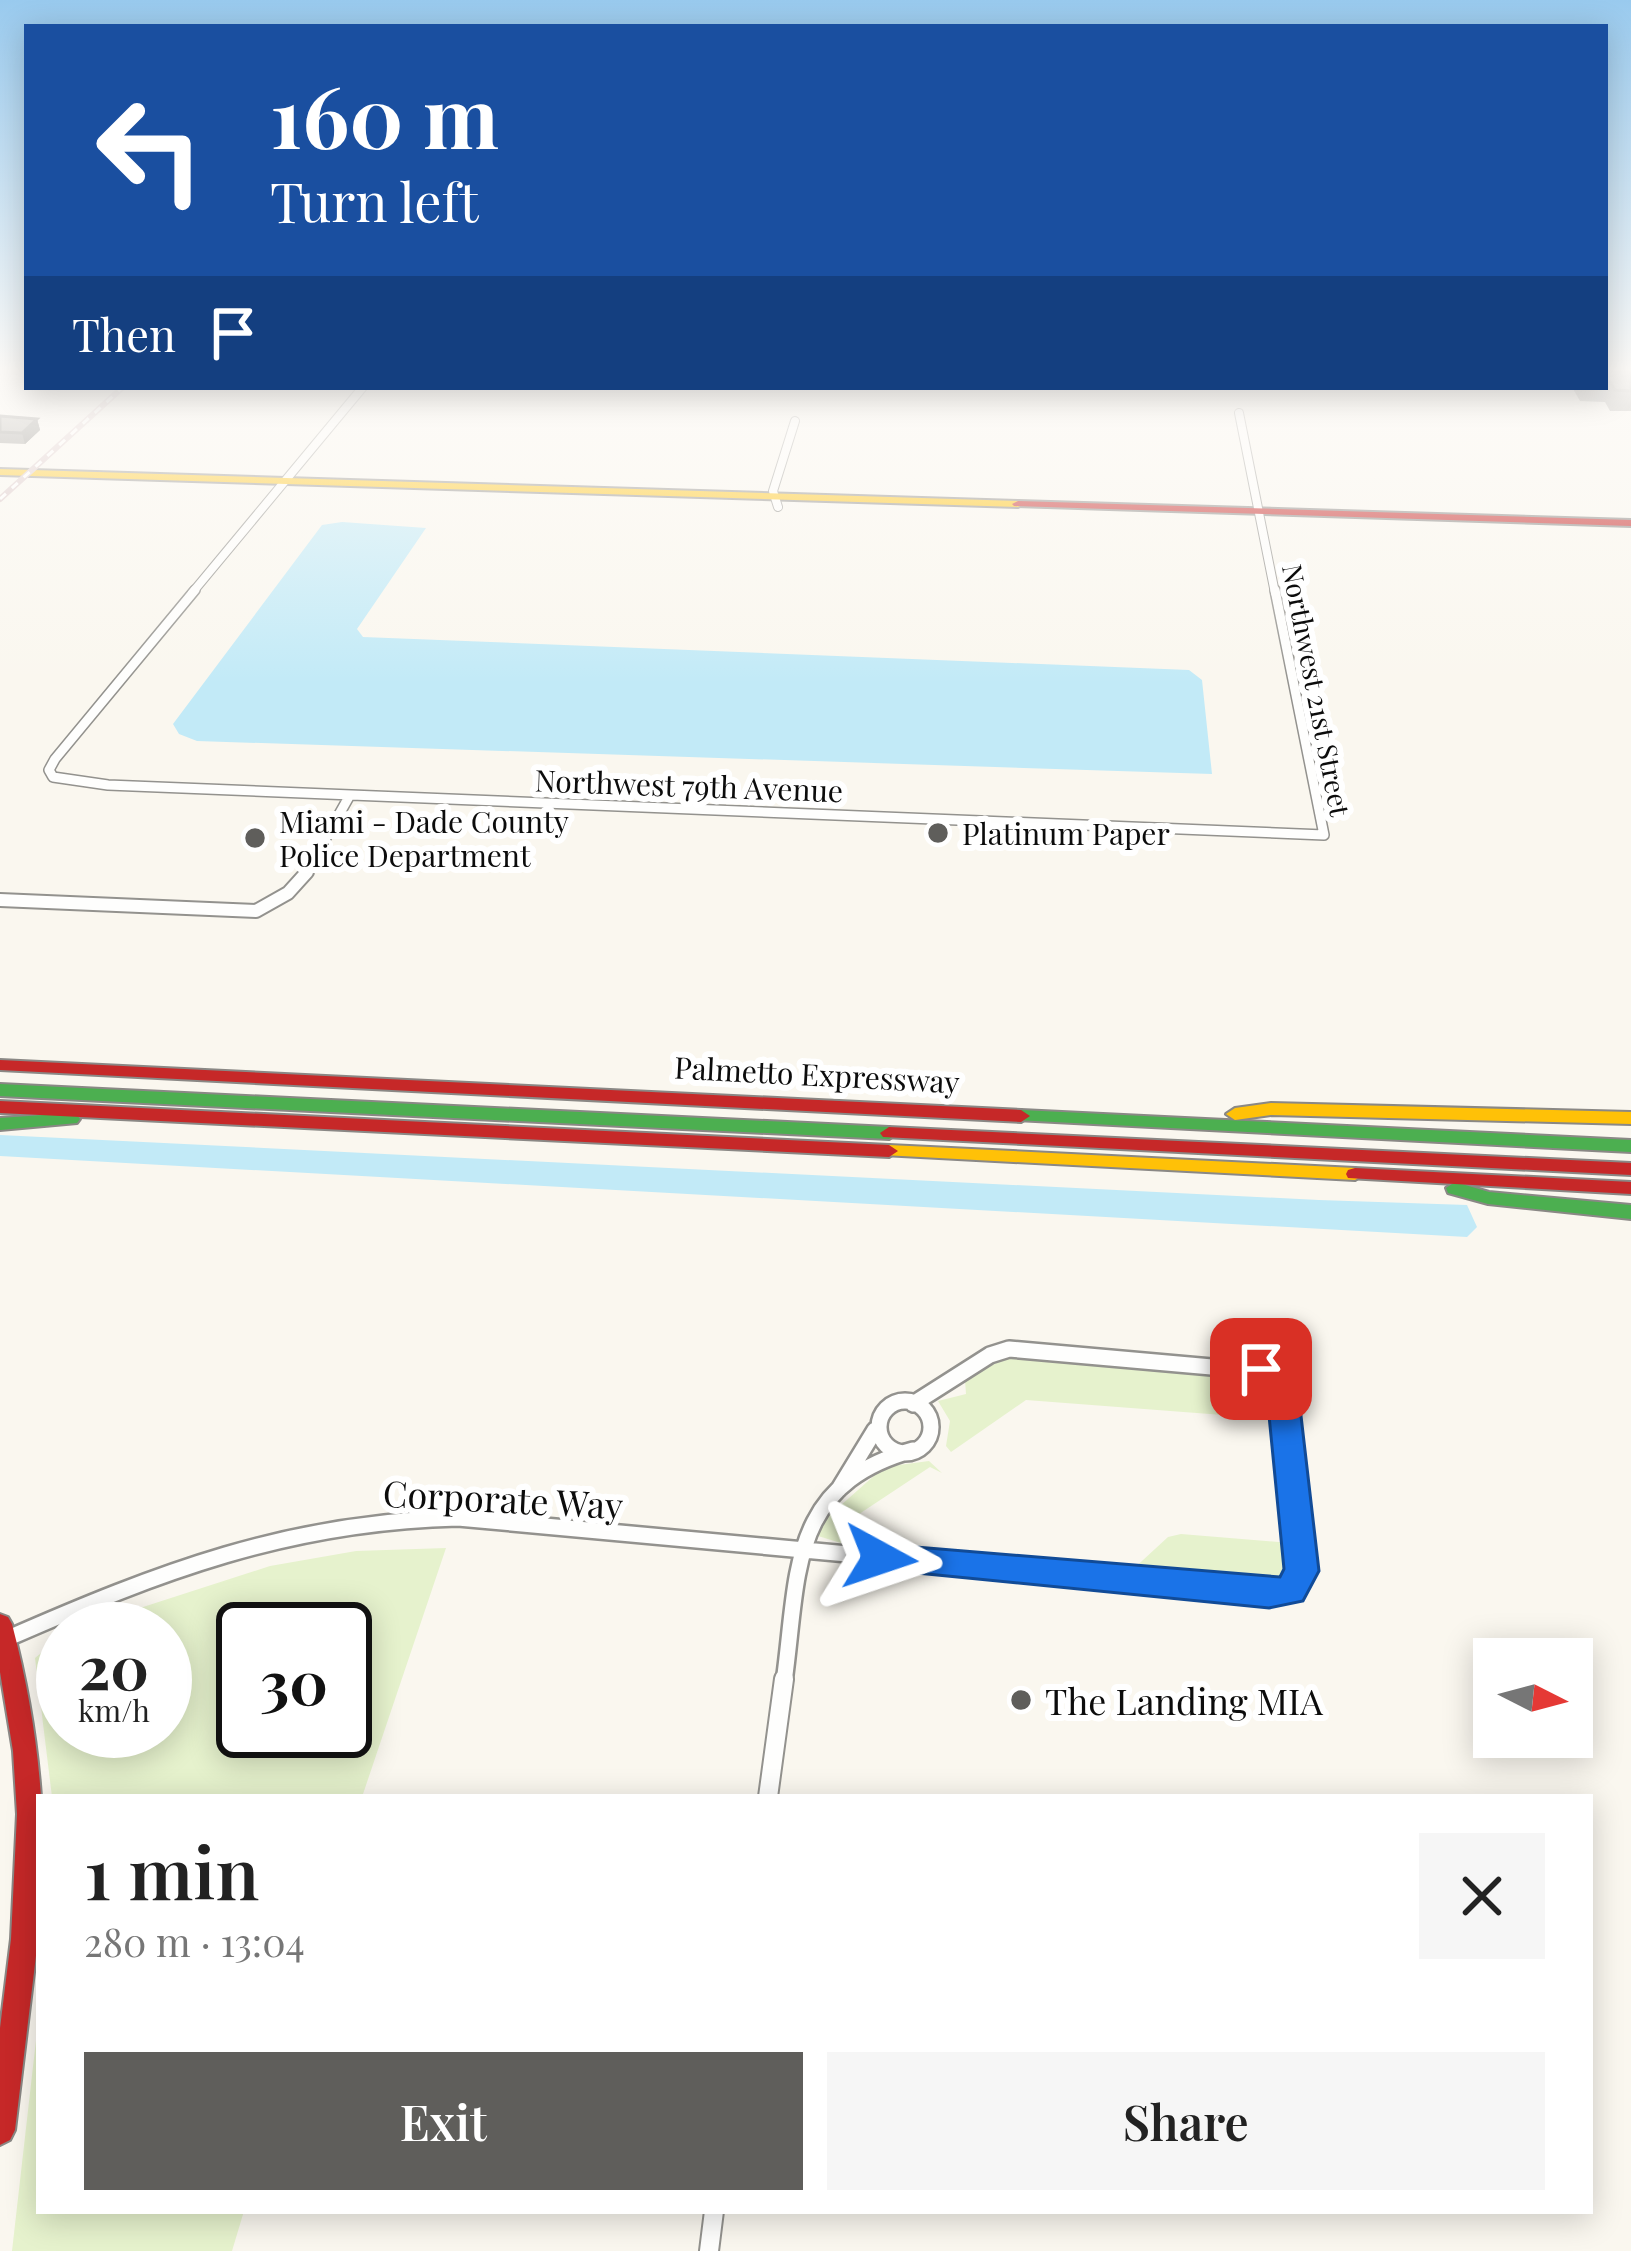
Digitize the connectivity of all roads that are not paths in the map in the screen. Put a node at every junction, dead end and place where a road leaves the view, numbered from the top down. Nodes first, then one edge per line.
1 (291, 474) edge
2 (783, 474) edge
3 (1252, 474) edge
4 (0, 477) edge
5 (281, 486) junction
6 (776, 503) junction
7 (1261, 518) junction
8 (1631, 528) edge
9 (350, 794) junction
10 (1324, 835) joint
11 (0, 899) edge
12 (0, 1066) edge
13 (0, 1081) edge
14 (0, 1090) edge
15 (0, 1107) edge
16 (108, 1112) junction
17 (1631, 1118) edge
18 (1181, 1121) junction
19 (0, 1124) edge
20 (1631, 1146) edge
21 (1631, 1159) edge
22 (1631, 1169) edge
23 (1420, 1178) junction
24 (1631, 1188) edge
25 (1631, 1212) edge
26 (913, 1404) junction
27 (875, 1430) junction
28 (913, 1450) junction
29 (832, 1499) junction
30 (800, 1551) junction
31 (2, 1635) edge
32 (767, 1794) edge
33 (0, 2130) edge
34 (714, 2214) edge
35 (709, 2251) edge

1 - 5 street
2 - 6 street
3 - 7 street, Northwest 21st Street
4 - 5 main road
5 - 6 main road
5 - 9 street, Northwest 79th Avenue
6 - 7 main road
7 - 8 main road
7 - 10 street, Northwest 21st Street
9 - 10 street, Northwest 79th Avenue
9 - 11 street
12 - 18 main road, Palmetto Expressway
13 - 21 main road
14 - 22 main road
15 - 16 main road
16 - 19 main road
16 - 23 main road
17 - 18 main road
18 - 20 main road, Palmetto Expressway
23 - 24 main road
23 - 25 main road
26 - 27 street
26 - 28 street
26 - 30 street, Corporate Way
27 - 28 street
27 - 29 street
28 - 29 street
29 - 30 street
30 - 31 street, Corporate Way
30 - 32 street
31 - 33 main road
34 - 35 street

